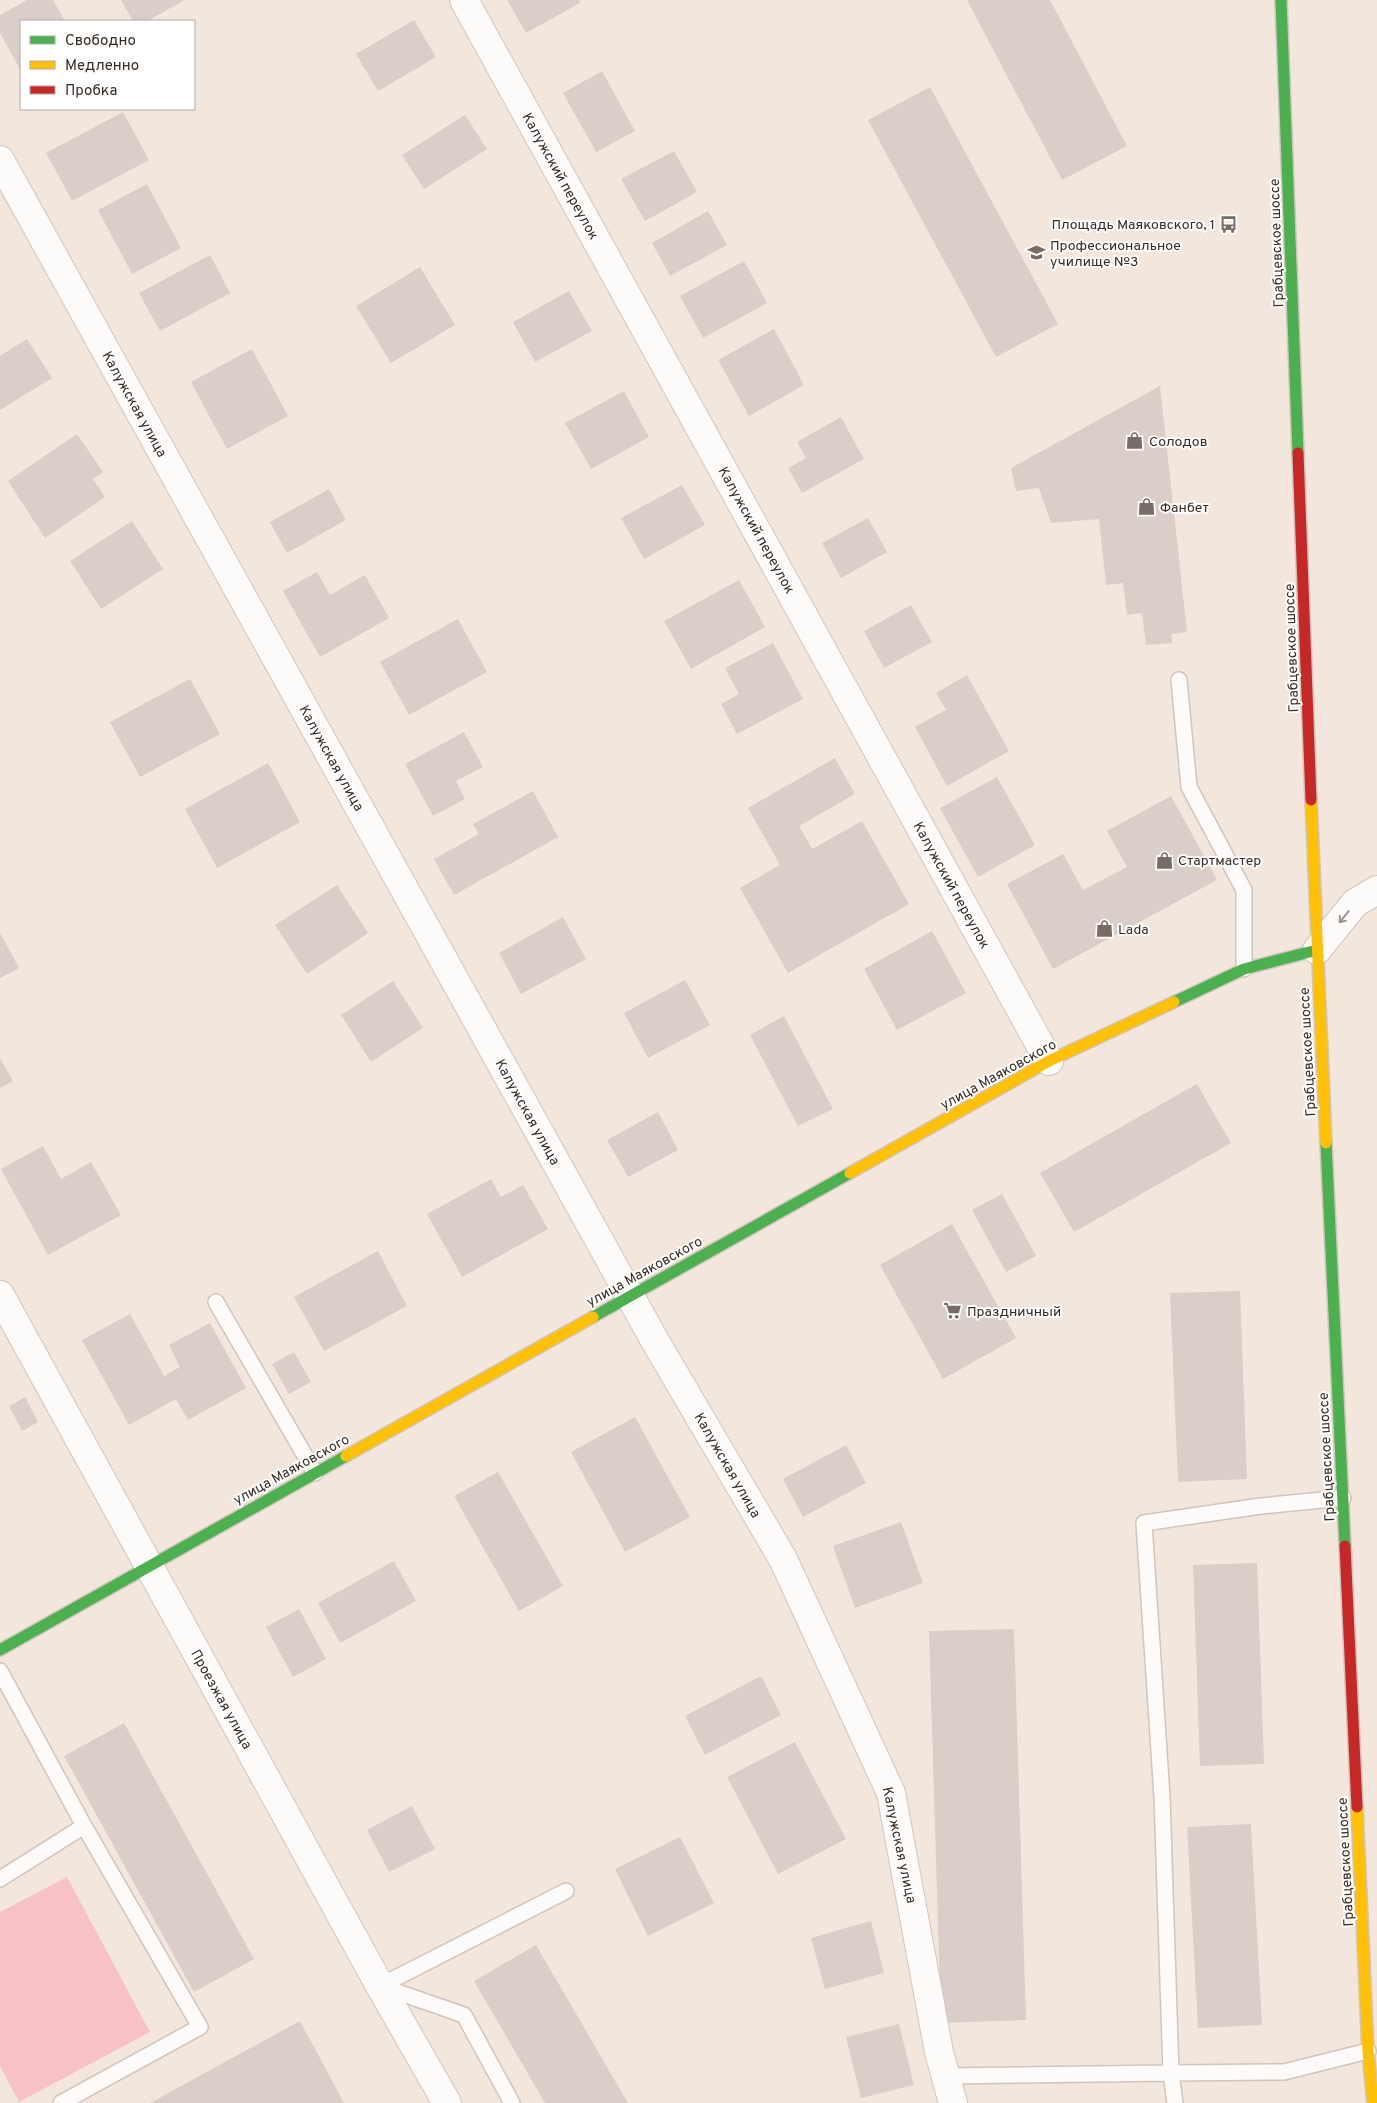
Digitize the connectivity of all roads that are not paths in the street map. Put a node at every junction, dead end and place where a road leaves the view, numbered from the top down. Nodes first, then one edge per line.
1 (464, 0) edge
2 (1281, 0) edge
3 (0, 160) edge
4 (1179, 680) dead end
5 (1377, 890) edge
6 (1317, 950) junction
7 (1244, 969) junction
8 (1050, 1061) junction
9 (0, 1295) edge
10 (631, 1296) junction
11 (216, 1302) dead end
12 (315, 1473) junction
13 (1343, 1498) junction
14 (149, 1566) junction
15 (0, 1650) edge
16 (0, 1671) edge
17 (84, 1826) junction
18 (0, 1879) edge
19 (566, 1891) dead end
20 (380, 1986) junction
21 (1368, 2051) junction
22 (1171, 2073) junction
23 (946, 2076) junction
24 (82, 2098) edge
25 (61, 2103) edge
26 (447, 2103) edge
27 (512, 2103) edge
28 (953, 2103) edge
29 (1175, 2103) edge
30 (1373, 2103) edge

1 - 8 street, Калужский переулок
2 - 6 main road, Грабцевское шоссе
3 - 10 street, Калужская улица
4 - 7 lane
5 -> 6 street
6 - 7 main road, улица Маяковского
6 - 13 main road, Грабцевское шоссе
7 - 8 main road, улица Маяковского
8 - 10 main road, улица Маяковского
9 - 14 street, Проезжая улица
10 - 12 main road, улица Маяковского
10 - 23 street, Калужская улица
11 - 12 lane
12 - 14 main road, улица Маяковского
13 - 21 main road, Грабцевское шоссе
13 - 22 lane
14 - 15 main road, улица Маяковского
14 - 20 street, Проезжая улица
16 - 17 lane
17 - 18 lane
17 - 24 lane
19 - 20 lane
20 - 26 street, Проезжая улица
20 - 27 lane
21 - 22 lane
21 - 30 main road, Грабцевское шоссе
22 - 23 lane
22 - 29 lane
23 - 28 street, Калужская улица
24 - 25 lane

